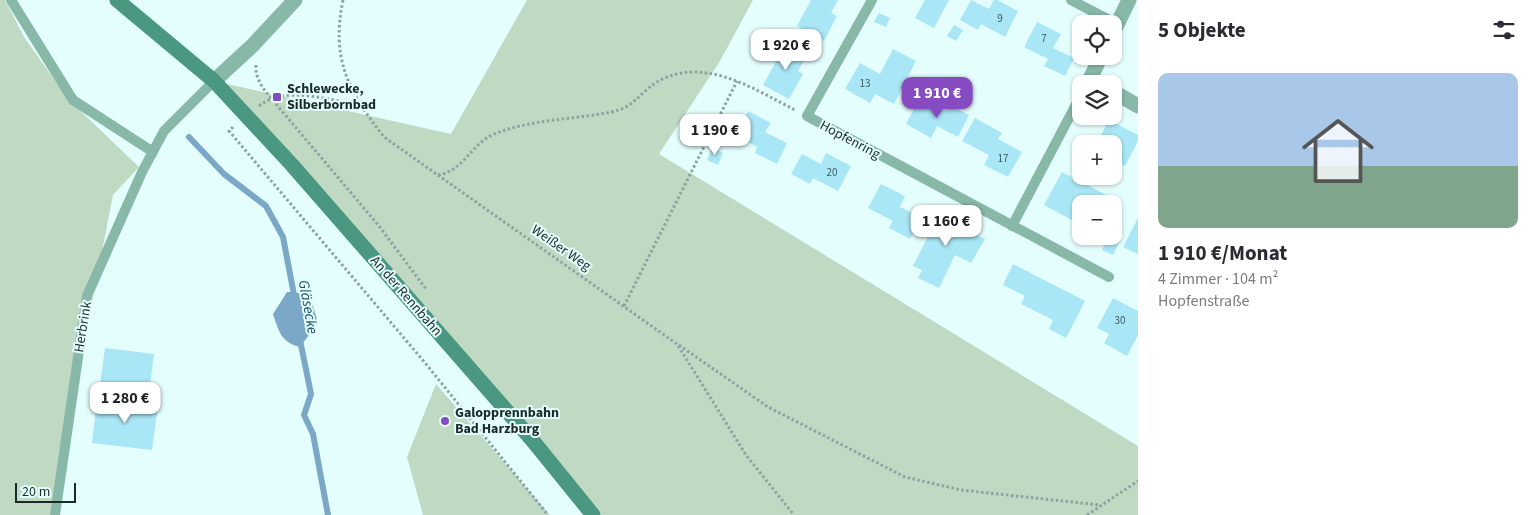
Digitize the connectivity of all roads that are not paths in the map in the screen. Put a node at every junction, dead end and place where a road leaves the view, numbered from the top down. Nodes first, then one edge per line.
1 (10, 0) edge
2 (117, 0) edge
3 (295, 0) edge
4 (872, 0) edge
5 (1071, 0) edge
6 (1129, 0) edge
7 (1095, 15) edge
8 (1122, 15) edge
9 (214, 81) junction
10 (1122, 97) edge
11 (1138, 106) edge
12 (1072, 112) edge
13 (153, 152) junction
14 (1012, 226) junction
15 (1109, 277) dead end
16 (55, 515) edge
17 (593, 515) edge

1 - 13 lane
2 - 9 main road, An der Rennbahn
3 - 9 street, Herbrink
4 - 14 lane, Hopfenring
5 - 7 lane
6 - 8 street
9 - 13 lane, Herbrink
9 - 17 main road, An der Rennbahn
10 - 11 street
12 - 14 lane
13 - 16 lane, Herbrink
14 - 15 lane, Hopfenring

